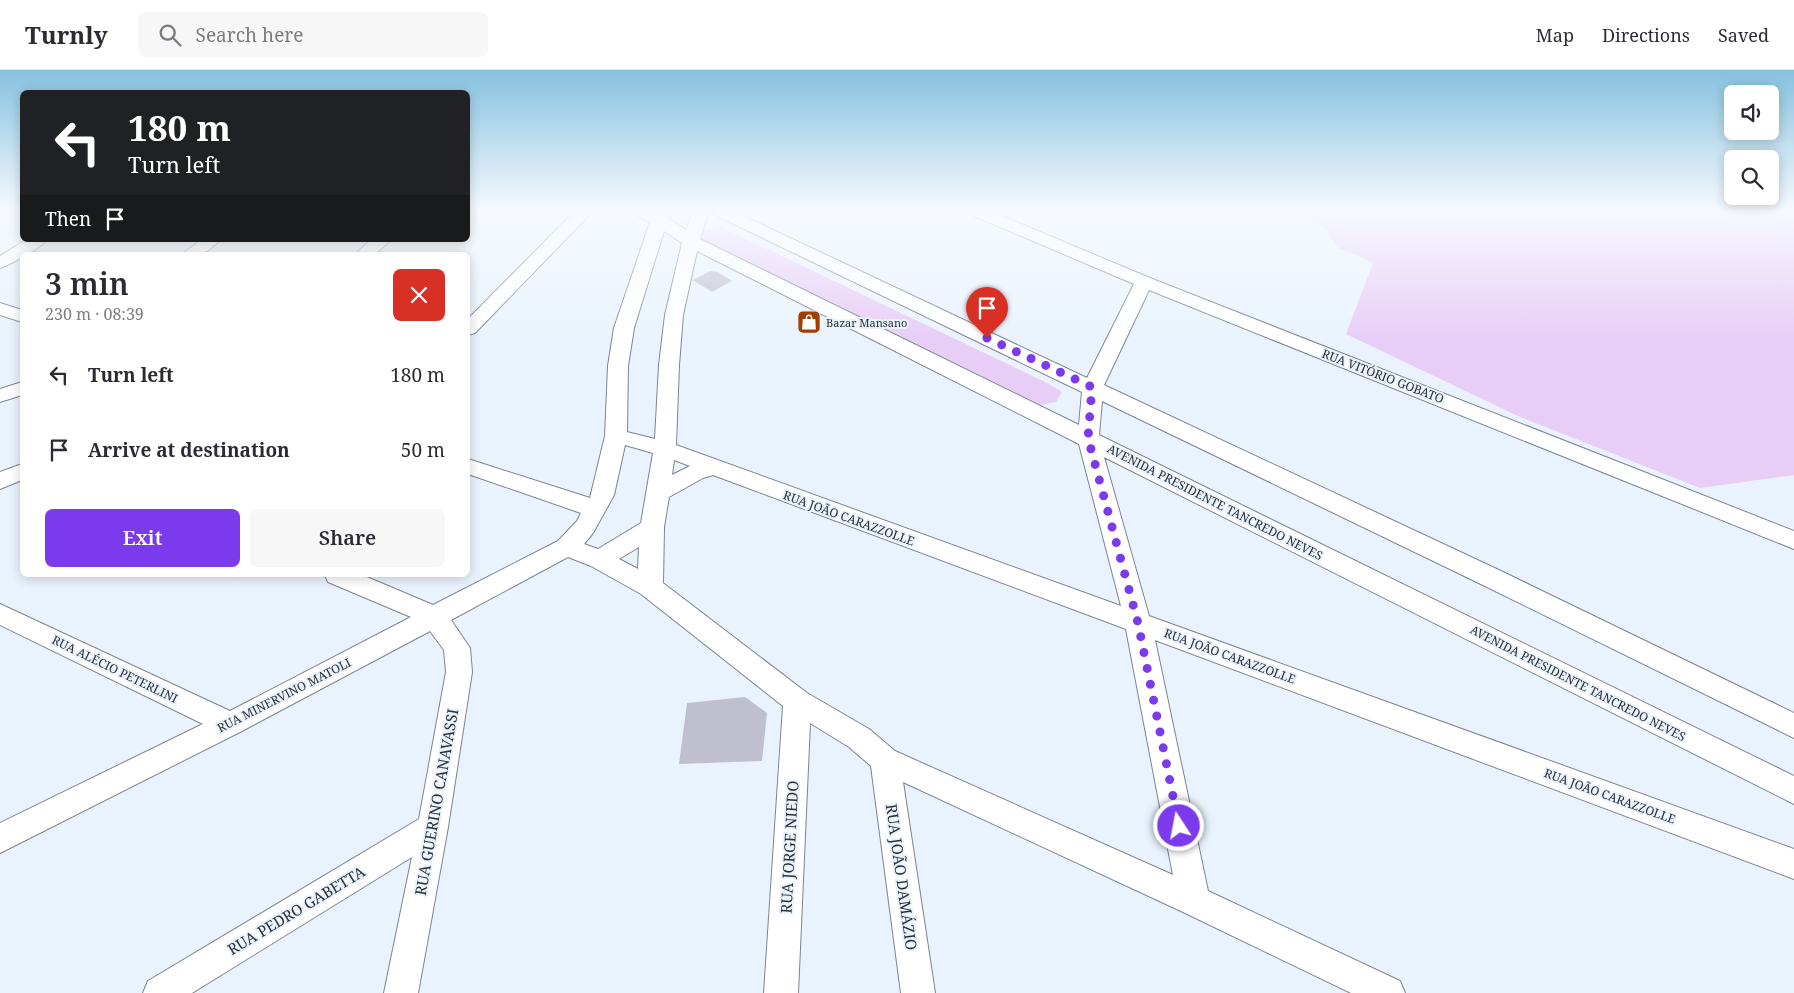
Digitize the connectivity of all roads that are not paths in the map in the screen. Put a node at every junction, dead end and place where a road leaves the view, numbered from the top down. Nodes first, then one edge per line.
1 (13, 253) edge
2 (543, 253) edge
3 (648, 253) edge
4 (688, 253) edge
5 (717, 253) edge
6 (808, 253) edge
7 (1075, 253) edge
8 (2, 259) edge
9 (1144, 282) junction
10 (0, 309) edge
11 (20, 315) edge
12 (20, 323) edge
13 (470, 327) edge
14 (0, 328) edge
15 (1092, 387) junction
16 (20, 389) edge
17 (0, 396) edge
18 (616, 436) junction
19 (1088, 438) junction
20 (665, 449) junction
21 (470, 467) edge
22 (712, 468) junction
23 (20, 473) edge
24 (0, 481) edge
25 (659, 492) junction
26 (596, 509) junction
27 (652, 527) junction
28 (1794, 540) edge
29 (567, 548) junction
30 (600, 560) junction
31 (342, 577) edge
32 (650, 587) junction
33 (0, 614) edge
34 (434, 617) junction
35 (1138, 623) junction
36 (797, 701) junction
37 (230, 724) junction
38 (1794, 726) edge
39 (885, 760) junction
40 (1794, 791) edge
41 (432, 828) junction
42 (0, 839) edge
43 (1794, 864) edge
44 (1194, 900) junction
45 (160, 993) edge
46 (402, 993) edge
47 (781, 993) edge
48 (918, 993) edge
49 (1388, 993) edge

1 - 8 street
2 - 13 street
3 - 18 street
4 - 20 street
5 - 19 street, AVENIDA PRESIDENTE TANCREDO NEVES
6 - 15 street
7 - 9 street, RUA VITÓRIO GOBATO
9 - 15 street
9 - 28 street, RUA VITÓRIO GOBATO
10 - 11 street
12 - 14 street
15 - 19 street
15 - 38 street
16 - 17 street
18 - 20 street, RUA JOÃO CARAZZOLLE
18 - 26 street
19 - 35 street
19 - 40 street, AVENIDA PRESIDENTE TANCREDO NEVES
20 - 22 street, RUA JOÃO CARAZZOLLE
20 - 25 street
21 - 26 street
22 - 25 street
22 - 35 street, RUA JOÃO CARAZZOLLE
23 - 24 street
25 - 27 street
26 - 29 street
27 - 30 street
27 - 32 street
29 - 30 street
29 - 34 street, RUA MINERVINO MATOLI
30 - 32 street
31 - 34 street
32 - 36 street
33 - 37 street, RUA ALÉCIO PETERLINI
34 - 37 street, RUA MINERVINO MATOLI
34 - 41 street, RUA GUERINO CANAVASSI
35 - 43 street, RUA JOÃO CARAZZOLLE
35 - 44 street
36 - 39 street
36 - 47 street, RUA JORGE NIEDO
37 - 42 street, RUA MINERVINO MATOLI
39 - 44 street
39 - 48 street, RUA JOÃO DAMÁZIO
41 - 45 street, RUA PEDRO GABETTA
41 - 46 street, RUA GUERINO CANAVASSI
44 - 49 street

